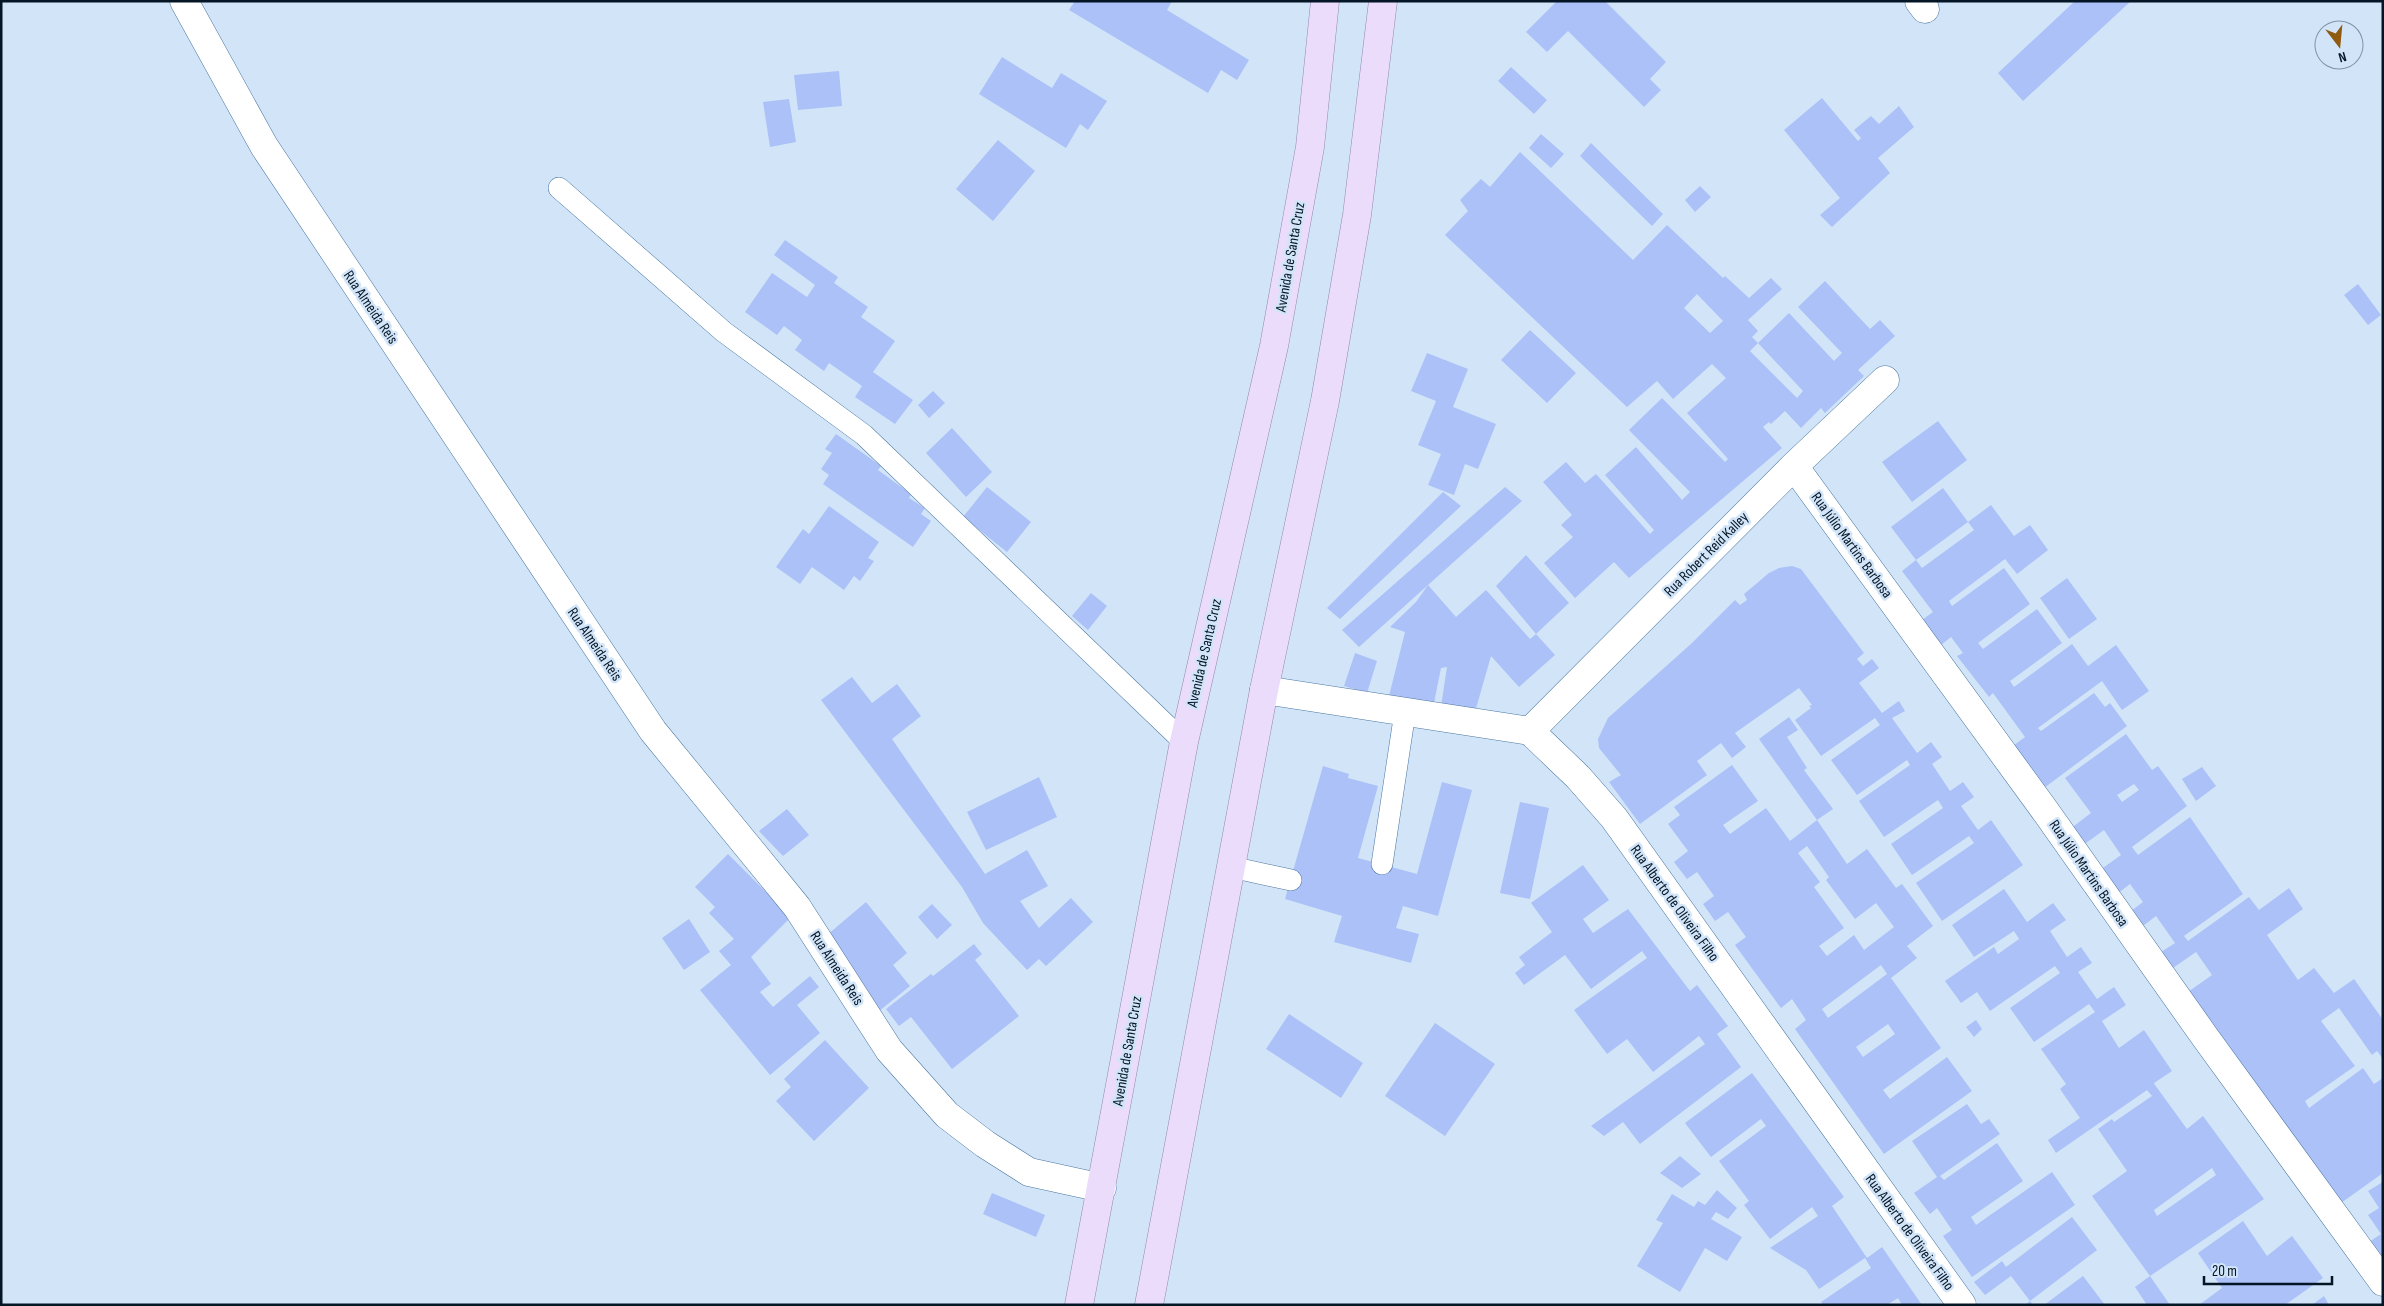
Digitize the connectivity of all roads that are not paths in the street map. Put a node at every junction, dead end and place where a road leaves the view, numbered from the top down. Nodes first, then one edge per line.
1 (184, 1) edge
2 (1325, 1) edge
3 (1383, 1) edge
4 (559, 188) dead end
5 (1885, 380) dead end
6 (1794, 466) junction
7 (1264, 690) junction
8 (1405, 712) junction
9 (1530, 731) junction
10 (1184, 742) junction
11 (1382, 864) dead end
12 (1231, 867) junction
13 (1291, 880) dead end
14 (1102, 1188) junction
15 (2383, 1282) edge
16 (1080, 1305) edge
17 (1150, 1305) edge
18 (1962, 1305) edge

1 - 14 street, Rua Almeida Reis
2 - 10 main road, Avenida de Santa Cruz
3 - 7 main road
4 - 10 lane
5 - 6 street, Rua Robert Reid Kalley
6 - 9 street, Rua Robert Reid Kalley
6 - 15 street, Rua Júlio Martins Barbosa
7 - 8 street
7 - 12 main road
8 - 9 street
8 - 11 lane
9 - 18 street, Rua Alberto de Oliveira Filho
10 - 14 main road, Avenida de Santa Cruz
12 - 13 lane
12 - 17 main road
14 - 16 main road, Avenida de Santa Cruz

